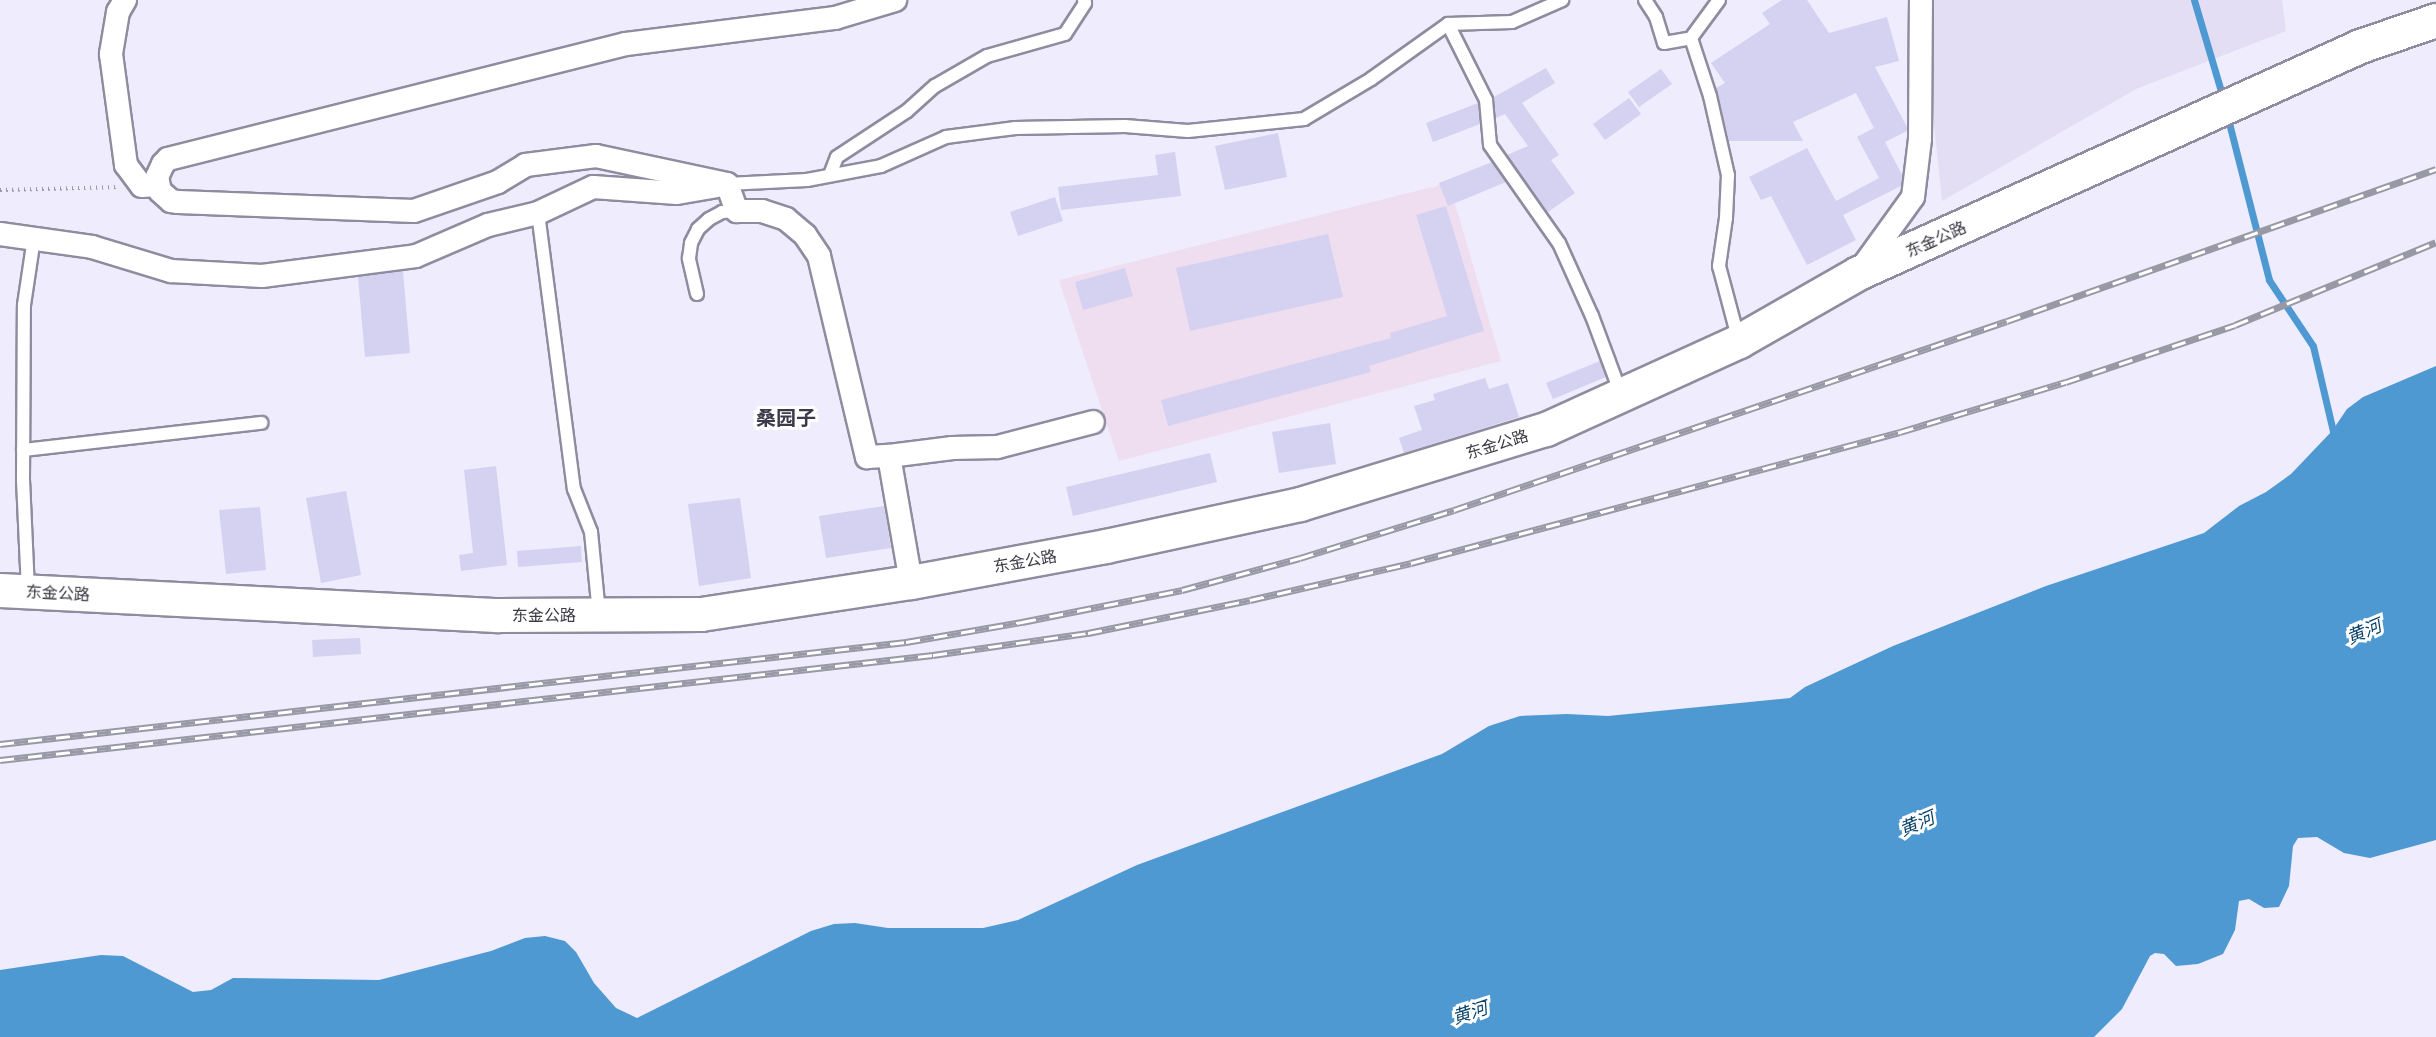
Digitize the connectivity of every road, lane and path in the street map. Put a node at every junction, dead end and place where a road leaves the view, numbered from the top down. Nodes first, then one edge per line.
1 (125, 0) edge
2 (895, 0) edge
3 (1084, 0) edge
4 (1562, 0) edge
5 (1645, 0) edge
6 (1719, 0) edge
7 (1921, 0) edge
8 (2436, 20) edge
9 (1448, 24) junction
10 (1691, 38) junction
11 (830, 175) junction
12 (727, 184) junction
13 (150, 185) junction
14 (0, 190) edge
15 (737, 211) junction
16 (538, 213) junction
17 (0, 234) edge
18 (34, 238) junction
19 (1858, 273) junction
20 (697, 294) dead end
21 (1739, 341) junction
22 (1621, 394) junction
23 (1093, 422) dead end
24 (261, 423) dead end
25 (23, 450) junction
26 (889, 456) junction
27 (911, 582) junction
28 (14, 590) edge
29 (599, 615) junction

1 - 13 street
2 - 13 street
3 - 11 lane
4 - 9 lane
5 - 10 lane
6 - 10 lane
7 - 19 street
8 - 19 main road, 东金公路
9 - 11 lane
9 - 22 lane
10 - 21 lane
11 - 12 lane
12 - 13 street
12 - 15 street
12 - 16 street
13 - 14 path
15 - 20 lane
15 - 26 street
16 - 18 street
16 - 29 lane
17 - 18 street
18 - 25 lane
19 - 21 main road, 东金公路
21 - 22 main road, 东金公路
22 - 27 main road, 东金公路
23 - 26 street
24 - 25 lane
25 - 28 lane
26 - 27 street
27 - 29 main road, 东金公路
28 - 29 main road, 东金公路

